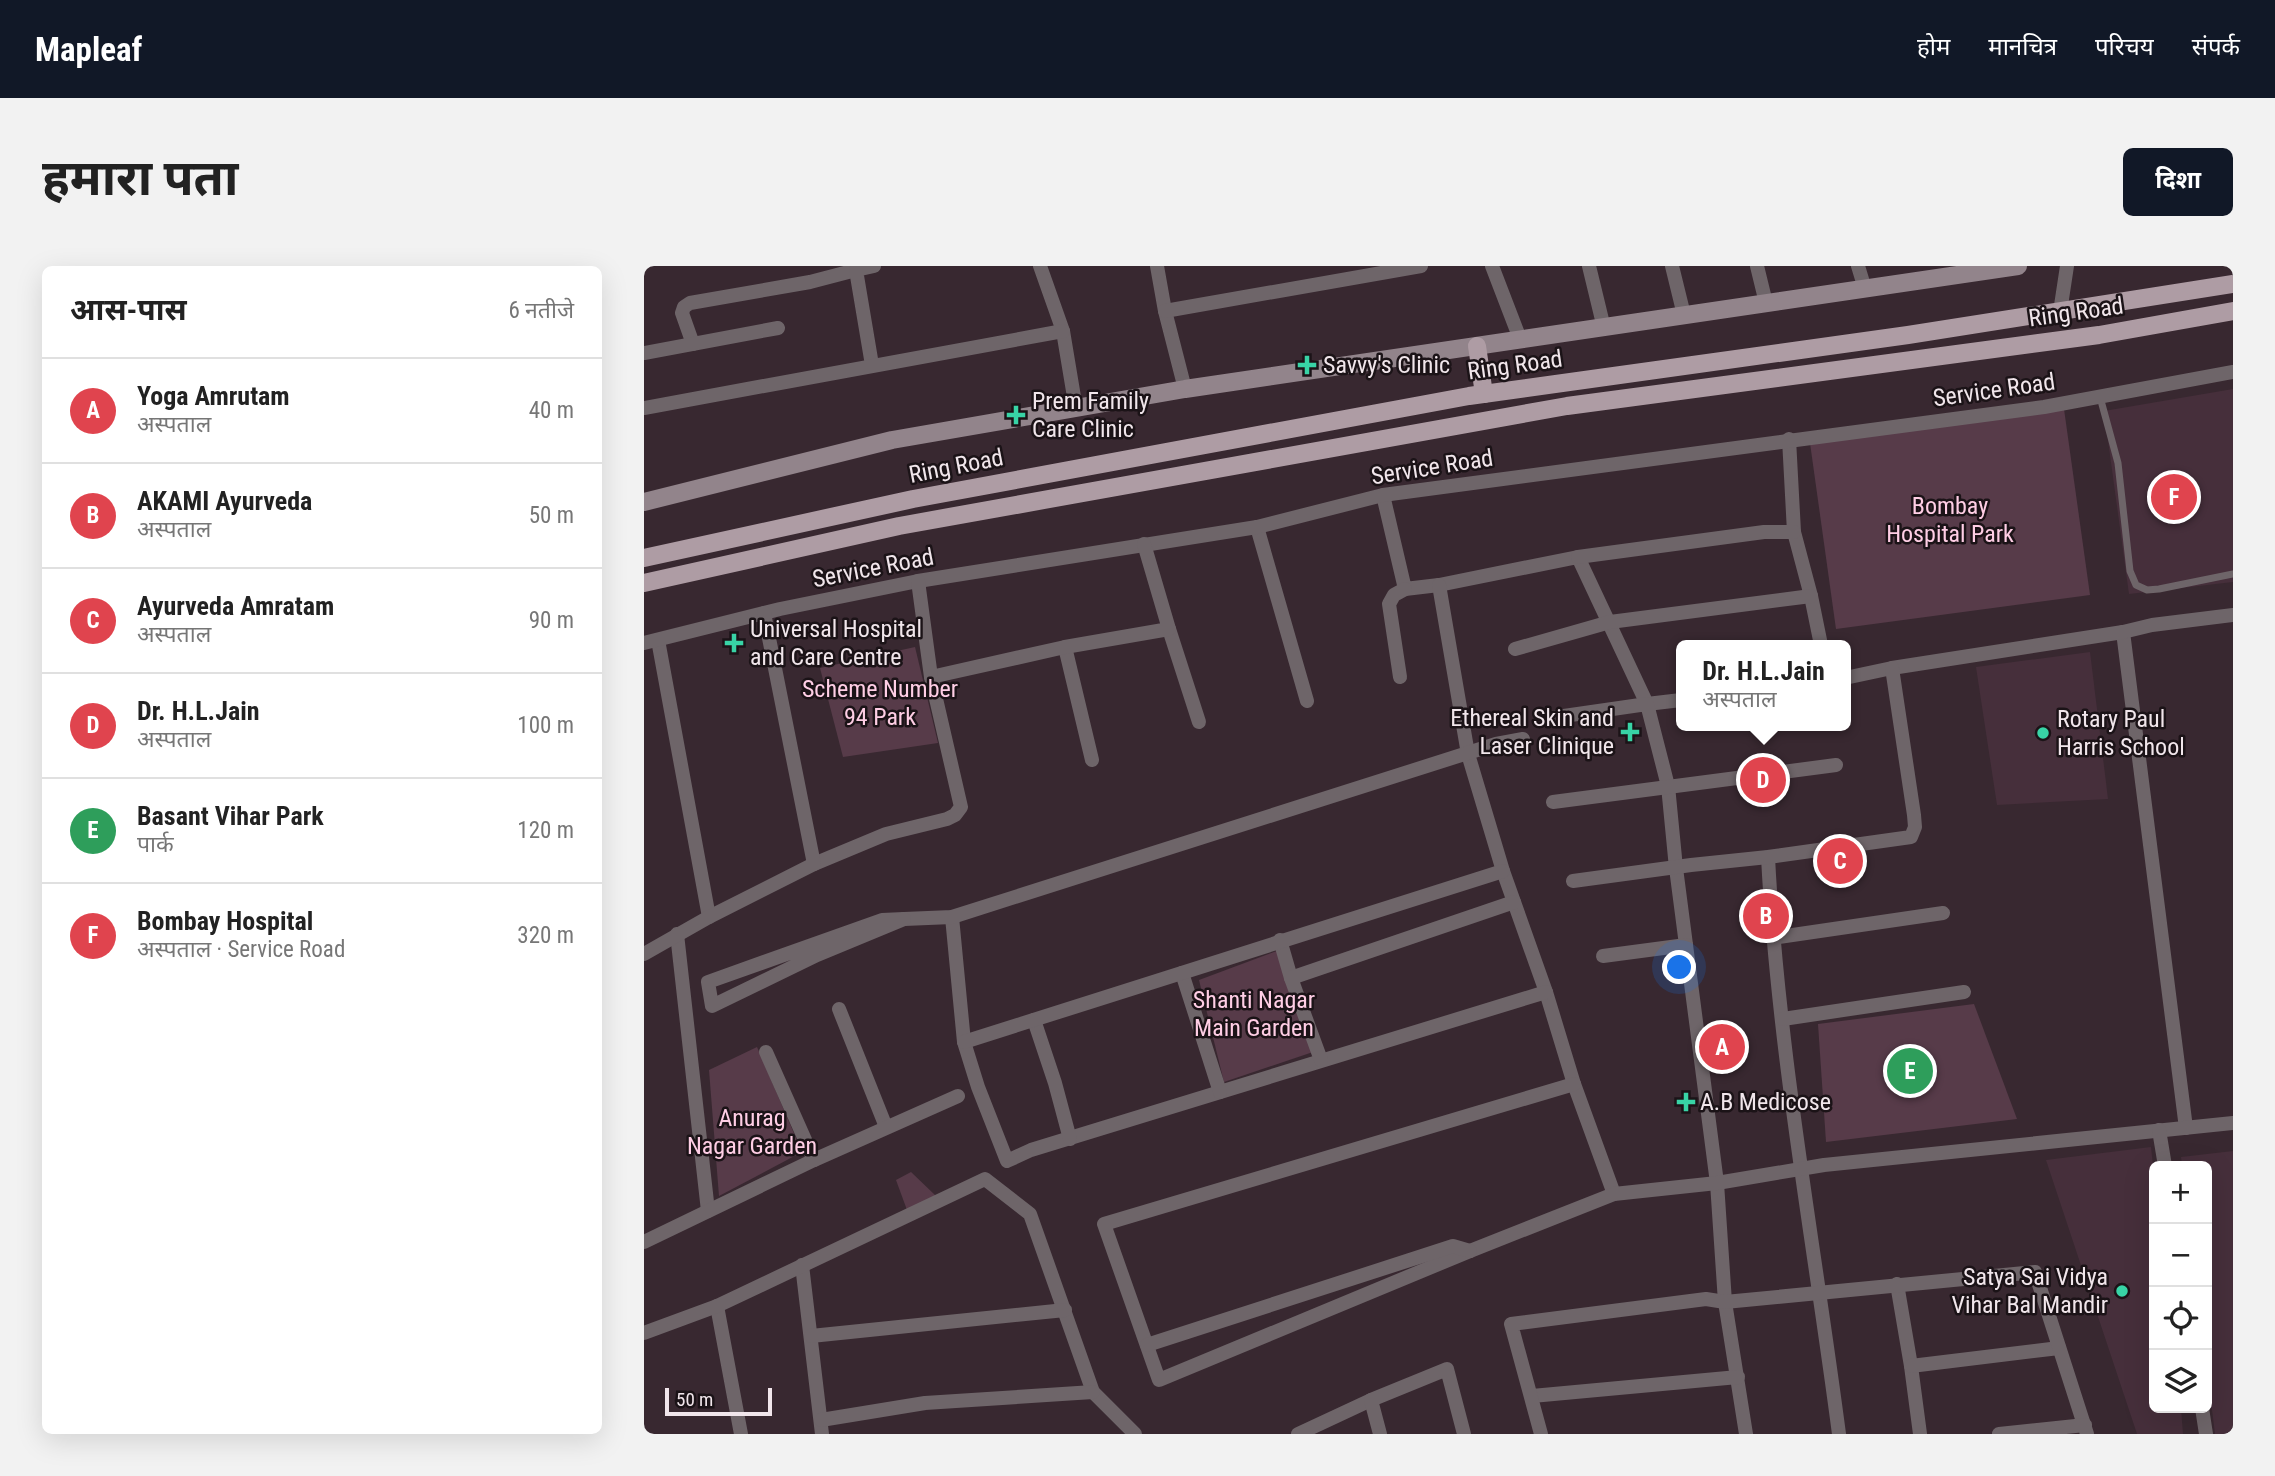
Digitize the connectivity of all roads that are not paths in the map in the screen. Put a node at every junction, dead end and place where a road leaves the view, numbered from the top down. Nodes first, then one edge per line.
1 (874, 266) edge
2 (1040, 266) edge
3 (1157, 266) edge
4 (1421, 266) edge
5 (1492, 266) edge
6 (1589, 266) edge
7 (1672, 266) edge
8 (1757, 266) edge
9 (1858, 266) edge
10 (2018, 266) edge
11 (2067, 266) edge
12 (855, 268) edge
13 (2233, 284) edge
14 (1865, 289) junction
15 (1766, 303) junction
16 (1165, 310) junction
17 (2233, 311) edge
18 (2060, 313) junction
19 (1684, 315) junction
20 (778, 328) dead end
21 (1604, 328) junction
22 (1063, 331) junction
23 (1520, 339) junction
24 (693, 344) junction
25 (1476, 346) junction
26 (644, 353) edge
27 (872, 365) junction
28 (2233, 372) edge
29 (1185, 389) junction
30 (1484, 394) junction
31 (2100, 397) junction
32 (644, 408) edge
33 (1076, 409) junction
34 (1789, 439) junction
35 (1383, 495) junction
36 (644, 502) edge
37 (1257, 527) junction
38 (1794, 532) junction
39 (1144, 544) junction
40 (1578, 557) junction
41 (644, 558) edge
42 (2233, 574) edge
43 (918, 581) junction
44 (644, 583) edge
45 (1439, 585) junction
46 (1405, 589) junction
47 (1811, 596) junction
48 (764, 613) junction
49 (2233, 615) edge
50 (1610, 622) junction
51 (1169, 629) junction
52 (2123, 632) junction
53 (1820, 640) edge
54 (651, 641) edge
55 (1065, 647) junction
56 (1515, 649) dead end
57 (1892, 668) junction
58 (931, 677) junction
59 (1400, 677) dead end
60 (1851, 677) edge
61 (1307, 701) dead end
62 (1676, 701) edge
63 (1647, 704) junction
64 (1550, 718) dead end
65 (1199, 722) dead end
66 (1523, 739) dead end
67 (1468, 754) junction
68 (1092, 760) dead end
69 (1836, 765) dead end
70 (1668, 786) junction
71 (1553, 802) dead end
72 (1768, 858) junction
73 (814, 864) junction
74 (1676, 868) junction
75 (1503, 871) junction
76 (1573, 881) dead end
77 (1514, 902) junction
78 (1943, 913) dead end
79 (709, 917) junction
80 (952, 917) junction
81 (904, 919) junction
82 (677, 934) junction
83 (1772, 938) junction
84 (1280, 940) junction
85 (1686, 945) junction
86 (644, 954) edge
87 (1603, 956) dead end
88 (1182, 973) junction
89 (1291, 978) junction
90 (1546, 992) junction
91 (1964, 992) dead end
92 (839, 1009) dead end
93 (1783, 1019) junction
94 (1034, 1020) junction
95 (964, 1042) junction
96 (766, 1052) dead end
97 (1321, 1060) junction
98 (1574, 1084) junction
99 (1220, 1092) junction
100 (958, 1096) dead end
101 (2233, 1123) edge
102 (886, 1127) junction
103 (2186, 1128) junction
104 (2160, 1130) junction
105 (1070, 1139) junction
106 (814, 1160) junction
107 (2164, 1161) edge
108 (1801, 1169) junction
109 (1717, 1183) junction
110 (1614, 1194) junction
111 (708, 1211) junction
112 (644, 1242) edge
113 (1470, 1251) junction
114 (802, 1265) junction
115 (1335, 1284) junction
116 (1897, 1284) junction
117 (1821, 1294) junction
118 (1725, 1302) junction
119 (717, 1306) junction
120 (1065, 1310) junction
121 (1309, 1318) junction
122 (644, 1333) edge
123 (811, 1336) junction
124 (1147, 1345) junction
125 (2059, 1348) junction
126 (1912, 1366) junction
127 (1738, 1377) junction
128 (1093, 1392) junction
129 (1532, 1396) junction
130 (1371, 1400) junction
131 (2203, 1413) edge
132 (822, 1427) edge
133 (2086, 1430) edge
134 (741, 1434) edge
135 (1135, 1434) edge
136 (1298, 1434) edge
137 (1380, 1434) edge
138 (1464, 1434) edge
139 (1541, 1434) edge
140 (1746, 1434) edge
141 (1839, 1434) edge
142 (1920, 1434) edge
143 (1999, 1434) edge
144 (2206, 1434) edge

1 - 12 street
2 - 22 street
3 - 16 street
4 - 16 street
5 - 23 street
6 - 21 street
7 - 19 street
8 - 15 street
9 - 14 street
10 - 14 street
11 - 18 street
12 - 24 street
12 - 27 street
13 - 18 main road, Ring Road
14 - 15 street
15 - 19 street
16 - 29 street
17 - 44 main road, Ring Road
18 - 30 main road, Ring Road
19 - 21 street
20 - 24 street
21 - 23 street
22 - 27 street
22 - 33 street
23 - 25 street
24 - 26 street
25 - 29 street
25 - 30 main road
27 - 32 street
28 - 31 street, Service Road
29 - 33 street
30 - 41 main road, Ring Road
31 - 34 street, Service Road
31 - 42 lane
33 - 36 street
34 - 35 street, Service Road
34 - 38 street
35 - 37 street, Service Road
35 - 46 street
37 - 39 street, Service Road
37 - 61 street
38 - 40 street
38 - 47 street
39 - 43 street, Service Road
39 - 51 street
40 - 45 street
40 - 50 street
43 - 48 street, Service Road
43 - 58 street
45 - 46 street
45 - 67 street
46 - 59 street
47 - 50 street
47 - 53 street
48 - 54 street, Service Road
48 - 73 street
49 - 52 street
50 - 56 street
50 - 63 street
51 - 55 street
51 - 65 street
52 - 57 street
52 - 103 street
54 - 79 street
55 - 58 street
55 - 68 street
57 - 60 street
57 - 72 street
58 - 73 street
62 - 63 street
63 - 64 street
63 - 70 street
66 - 67 street
67 - 75 street
67 - 80 street
69 - 70 street
70 - 71 street
70 - 74 street
72 - 74 street
72 - 83 street
73 - 79 street
74 - 76 street
74 - 85 street
75 - 77 street
75 - 84 street
77 - 89 street
77 - 90 street
78 - 83 street
79 - 82 street
80 - 81 street
80 - 95 street
81 - 81 street
82 - 86 street
82 - 111 street
83 - 93 street
84 - 88 street
84 - 89 street
85 - 87 street
85 - 109 street
88 - 94 street
88 - 99 street
89 - 97 street
90 - 97 street
90 - 98 street
91 - 93 street
92 - 102 street
93 - 108 street
94 - 95 street
94 - 105 street
95 - 105 street
96 - 106 street
97 - 99 street
98 - 110 street
98 - 124 street
99 - 105 street
100 - 102 street
101 - 103 street
102 - 106 street
103 - 104 street
104 - 107 street
104 - 108 street
106 - 111 street
108 - 109 street
108 - 117 street
109 - 110 street
109 - 118 street
110 - 113 street
111 - 112 street
113 - 115 street
113 - 121 street
114 - 119 street
114 - 120 street
114 - 123 street
115 - 121 street
115 - 124 street
116 - 117 street
116 - 125 street
116 - 126 street
117 - 118 street
117 - 141 street
118 - 127 street
118 - 129 street
119 - 122 street
119 - 134 street
120 - 123 street
120 - 128 street
121 - 124 street
123 - 132 street
125 - 126 street
125 - 133 street
126 - 142 street
127 - 129 street
127 - 140 street
128 - 132 street
128 - 135 street
129 - 139 street
130 - 136 street
130 - 137 street
130 - 138 street
131 - 144 street
133 - 143 street

